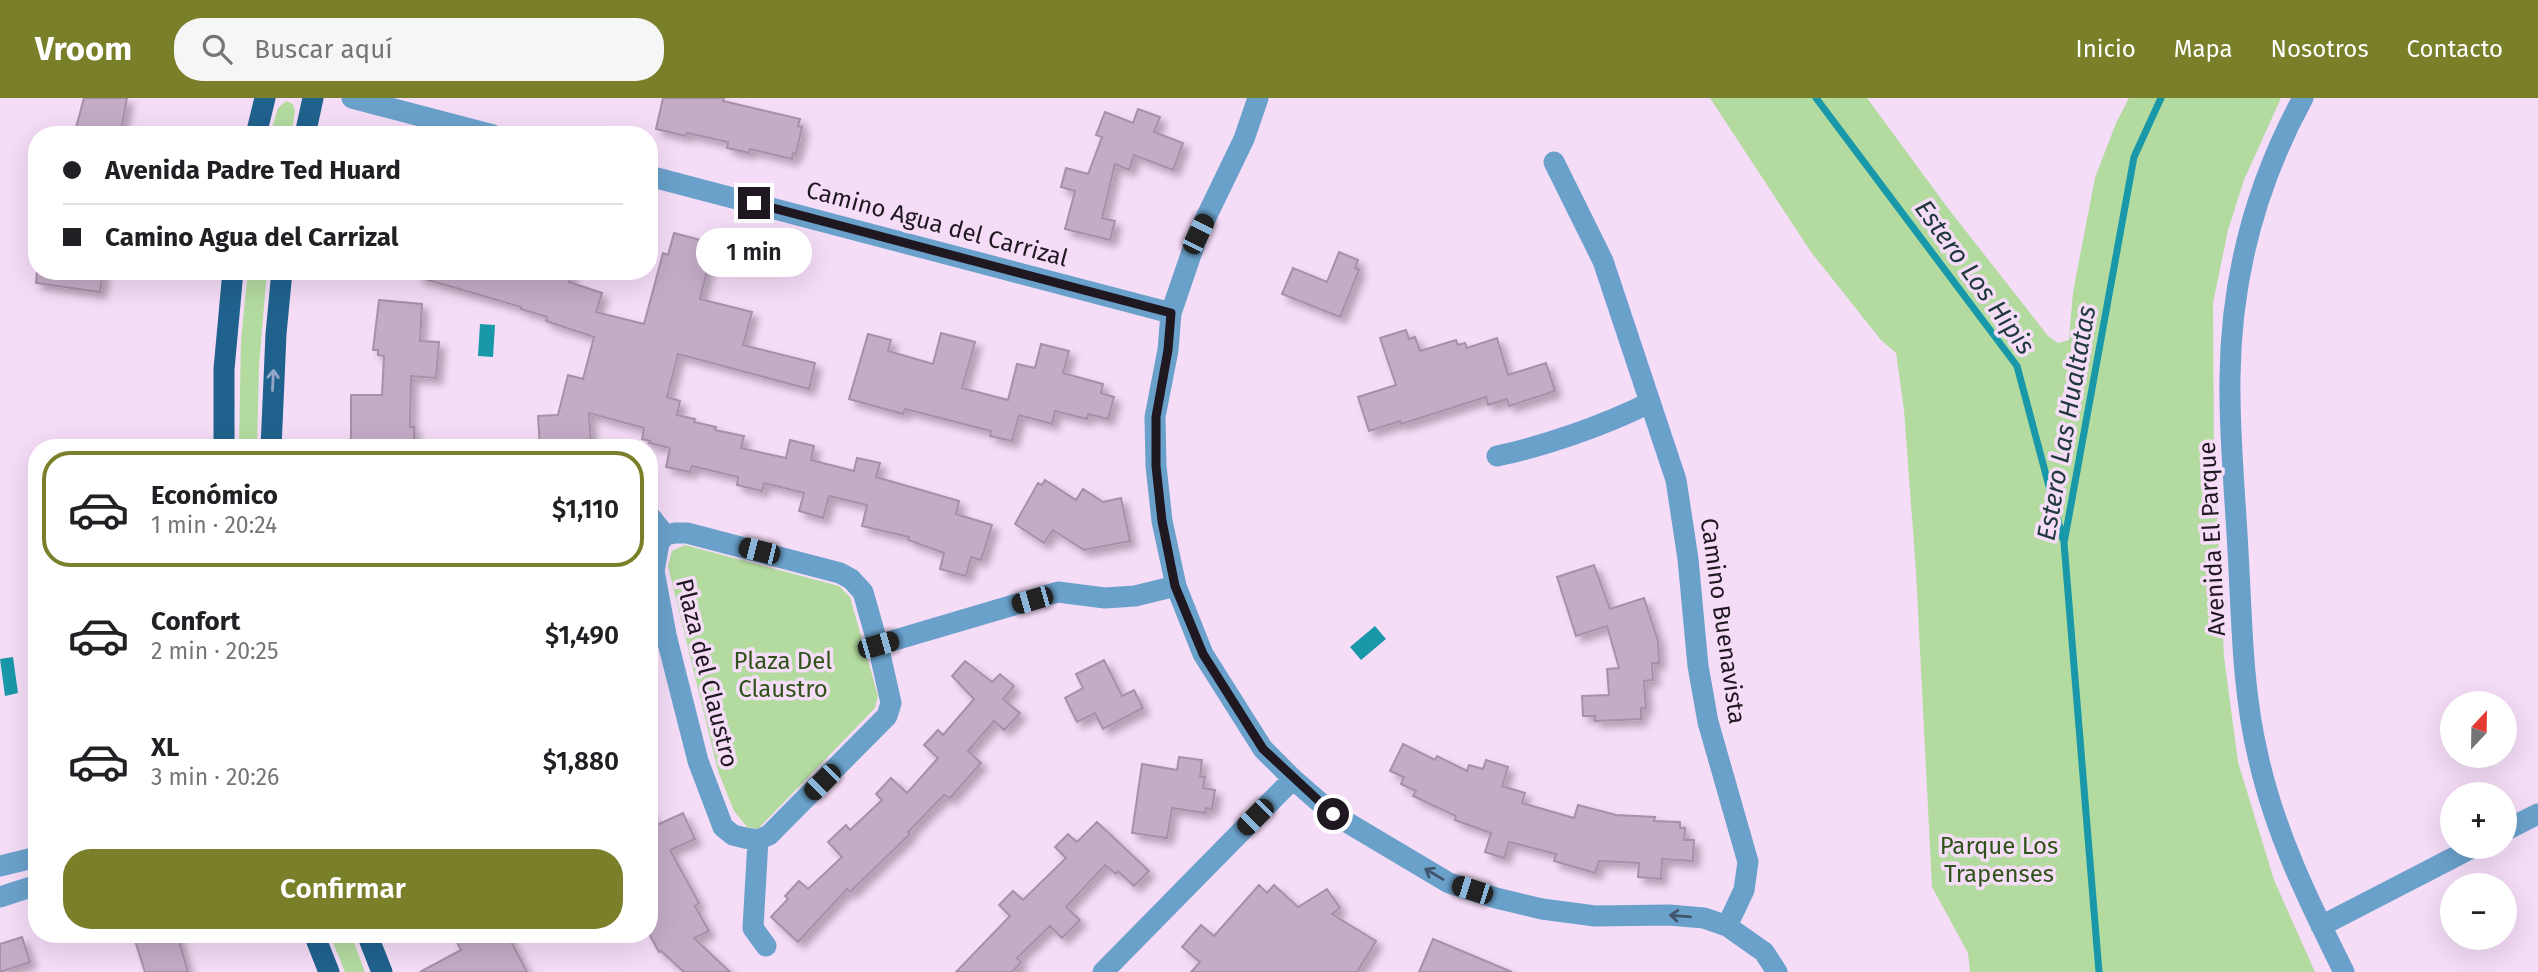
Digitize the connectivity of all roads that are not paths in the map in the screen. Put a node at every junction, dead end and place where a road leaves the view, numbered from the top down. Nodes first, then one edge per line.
1 (265, 98) edge
2 (313, 98) edge
3 (352, 98) edge
4 (1258, 98) edge
5 (2303, 98) edge
6 (258, 126) edge
7 (307, 126) edge
8 (459, 126) edge
9 (1554, 162) dead end
10 (658, 178) edge
11 (232, 280) edge
12 (281, 280) edge
13 (1171, 313) junction
14 (1649, 403) junction
15 (224, 439) edge
16 (271, 439) edge
17 (1497, 456) dead end
18 (658, 526) edge
19 (665, 535) junction
20 (658, 549) edge
21 (1175, 586) junction
22 (658, 592) edge
23 (878, 645) junction
24 (1293, 779) junction
25 (2538, 814) edge
26 (2517, 824) edge
27 (758, 840) junction
28 (28, 859) edge
29 (2451, 859) edge
30 (0, 866) edge
31 (28, 888) edge
32 (0, 897) edge
33 (1727, 926) junction
34 (2321, 926) junction
35 (318, 943) edge
36 (371, 943) edge
37 (766, 946) dead end
38 (329, 972) edge
39 (382, 972) edge
40 (1103, 972) edge
41 (1777, 972) edge
42 (2344, 972) edge

1 - 6 main road
2 - 7 main road
3 - 8 street
4 - 13 street
5 - 34 street, Avenida El Parque
9 - 14 street, Camino Buenavista
10 - 13 street, Camino Agua del Carrizal
11 - 15 main road
16 -> 12 main road
13 - 21 street
14 - 17 street
14 - 33 street, Camino Buenavista
18 - 19 street
19 - 20 street, Plaza del Claustro
19 - 23 street
21 - 23 street
21 - 24 street
22 - 27 street, Plaza del Claustro
23 - 27 street
33 -> 24 street
24 - 40 street
25 - 26 street
27 - 37 street
28 - 30 street
29 - 34 street
31 - 32 street
33 - 41 street
34 - 42 street, Avenida El Parque
35 - 38 main road
36 - 39 main road

